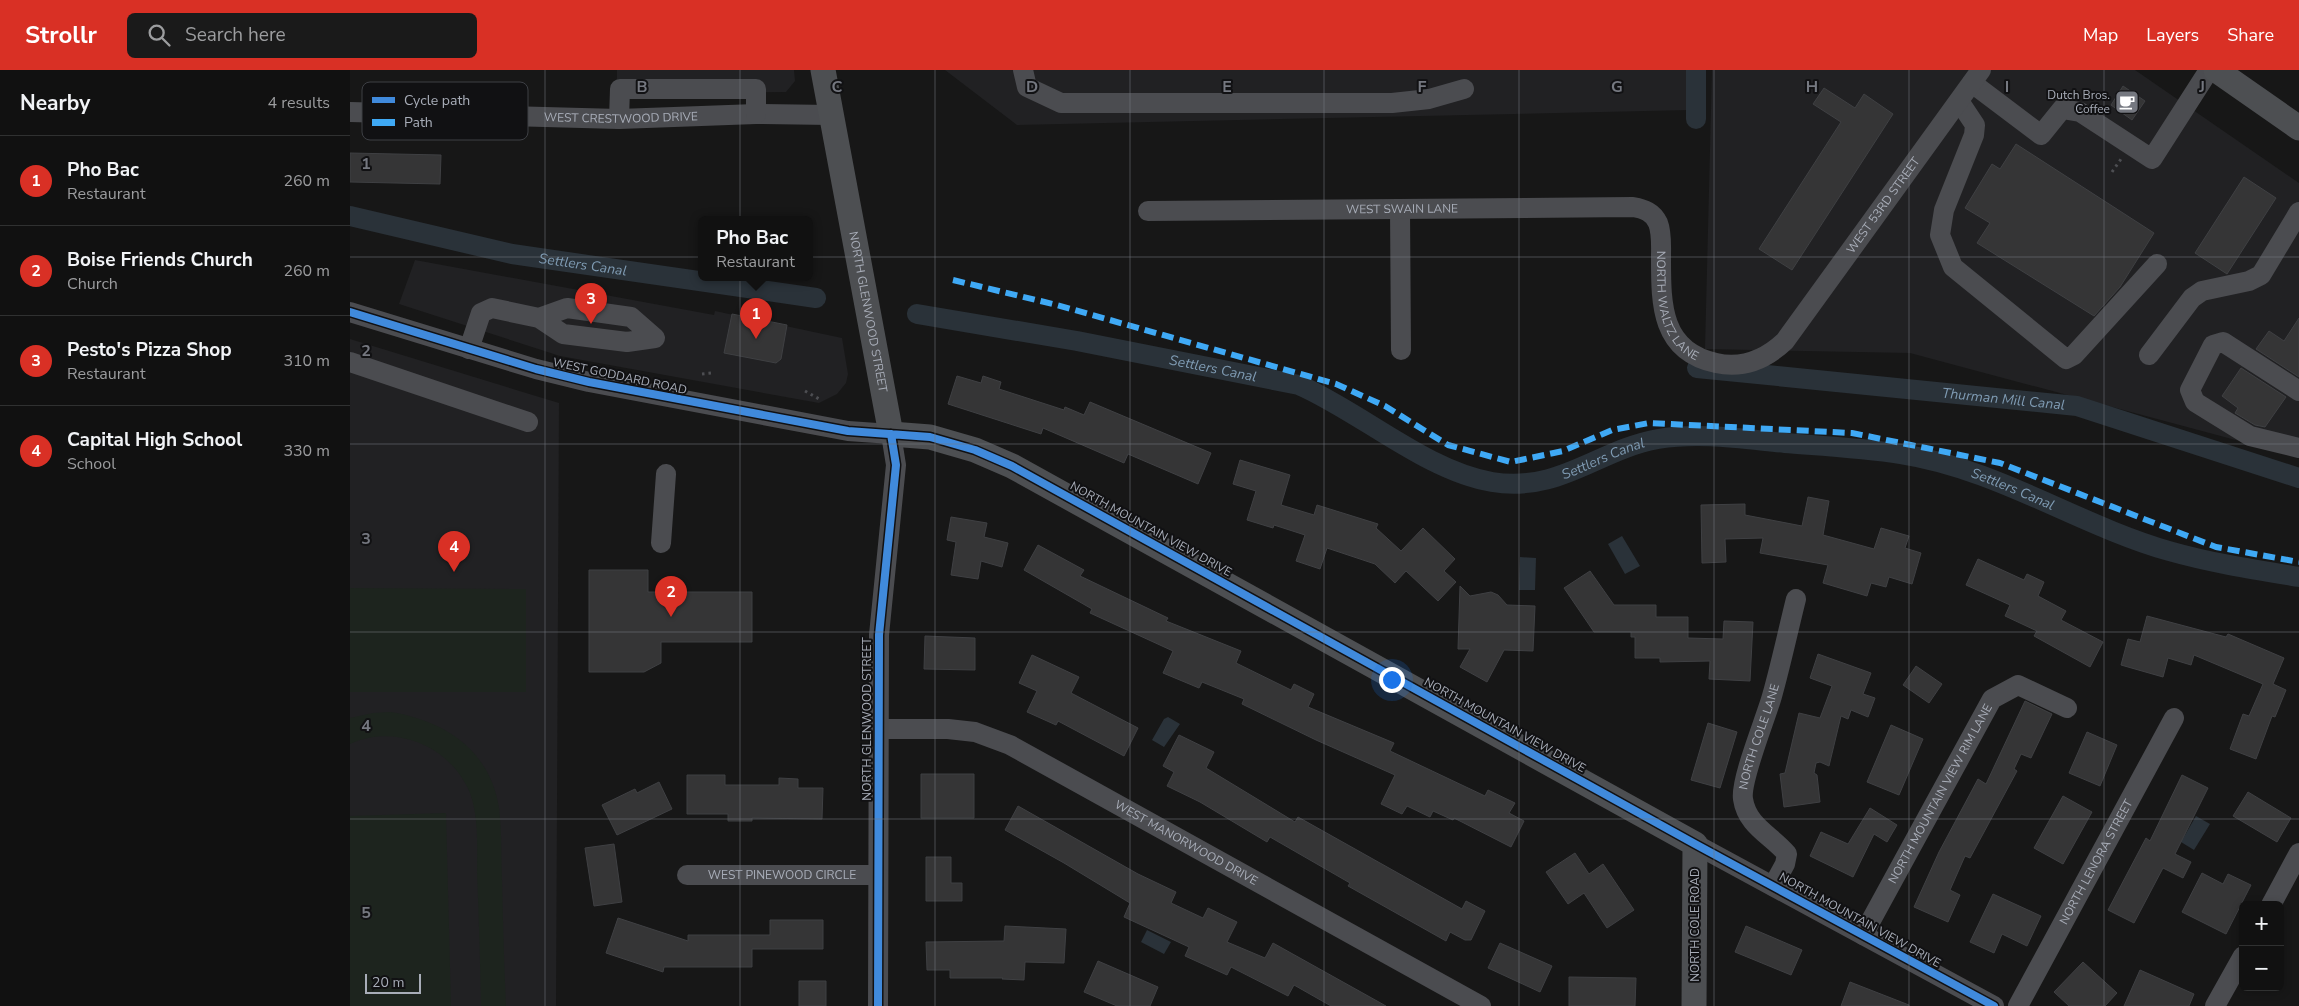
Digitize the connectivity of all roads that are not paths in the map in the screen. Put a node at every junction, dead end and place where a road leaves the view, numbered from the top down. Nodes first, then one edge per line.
1 (823, 70) edge
2 (1023, 70) edge
3 (2209, 70) edge
4 (2216, 70) edge
5 (1976, 76) edge
6 (1464, 89) dead end
7 (1959, 101) junction
8 (756, 114) junction
9 (832, 115) junction
10 (528, 117) edge
11 (619, 119) junction
12 (2299, 128) edge
13 (1400, 209) junction
14 (1148, 211) dead end
15 (2299, 212) edge
16 (1653, 216) joint
17 (2157, 264) dead end
18 (350, 312) edge
19 (539, 318) dead end
20 (1785, 341) joint
21 (468, 349) junction
22 (1401, 350) dead end
23 (2149, 355) dead end
24 (350, 362) edge
25 (2299, 391) edge
26 (528, 422) dead end
27 (891, 434) junction
28 (2299, 448) edge
29 (666, 474) dead end
30 (661, 544) dead end
31 (1796, 599) dead end
32 (2067, 708) dead end
33 (2174, 718) dead end
34 (878, 729) junction
35 (1695, 844) junction
36 (2299, 853) edge
37 (687, 875) dead end
38 (878, 875) junction
39 (1773, 886) junction
40 (2273, 901) edge
41 (1863, 935) junction
42 (2239, 963) edge
43 (1970, 1000) edge
44 (878, 1006) edge
45 (1480, 1006) edge
46 (1694, 1006) edge
47 (1994, 1006) edge
48 (2018, 1006) edge
49 (2215, 1006) edge

1 - 9 main road, NORTH GLENWOOD STREET
2 - 6 street
3 - 5 street
4 - 12 main road
5 - 7 street, WEST 53RD STREET
7 - 17 street
7 - 20 street, WEST 53RD STREET
8 - 9 street, WEST CRESTWOOD DRIVE
8 - 11 street, WEST CRESTWOOD DRIVE
8 - 11 street
9 - 27 main road, NORTH GLENWOOD STREET
10 - 11 street, WEST CRESTWOOD DRIVE
13 - 14 street, WEST SWAIN LANE
13 - 16 street, WEST SWAIN LANE
13 - 22 street
15 - 23 street
16 - 20 street, NORTH WALTZ LANE
18 - 21 street, WEST GODDARD ROAD
19 - 21 street
21 - 27 street, WEST GODDARD ROAD
24 - 26 street
25 - 28 street
27 - 34 street, NORTH GLENWOOD STREET
27 - 35 main road, NORTH MOUNTAIN VIEW DRIVE
29 - 30 street
31 - 39 street, NORTH COLE LANE
32 - 41 street, NORTH MOUNTAIN VIEW RIM LANE
33 - 48 street, NORTH LENORA STREET
34 - 38 street, NORTH GLENWOOD STREET
34 - 45 street, WEST MANORWOOD DRIVE
35 - 39 street, NORTH MOUNTAIN VIEW DRIVE
35 - 46 main road, NORTH COLE ROAD
36 - 40 street
37 - 38 street, WEST PINEWOOD CIRCLE
38 - 44 street, NORTH GLENWOOD STREET
39 - 41 street, NORTH MOUNTAIN VIEW DRIVE
41 - 43 street, NORTH MOUNTAIN VIEW DRIVE
42 - 49 street
43 - 47 street, NORTH MOUNTAIN VIEW DRIVE

